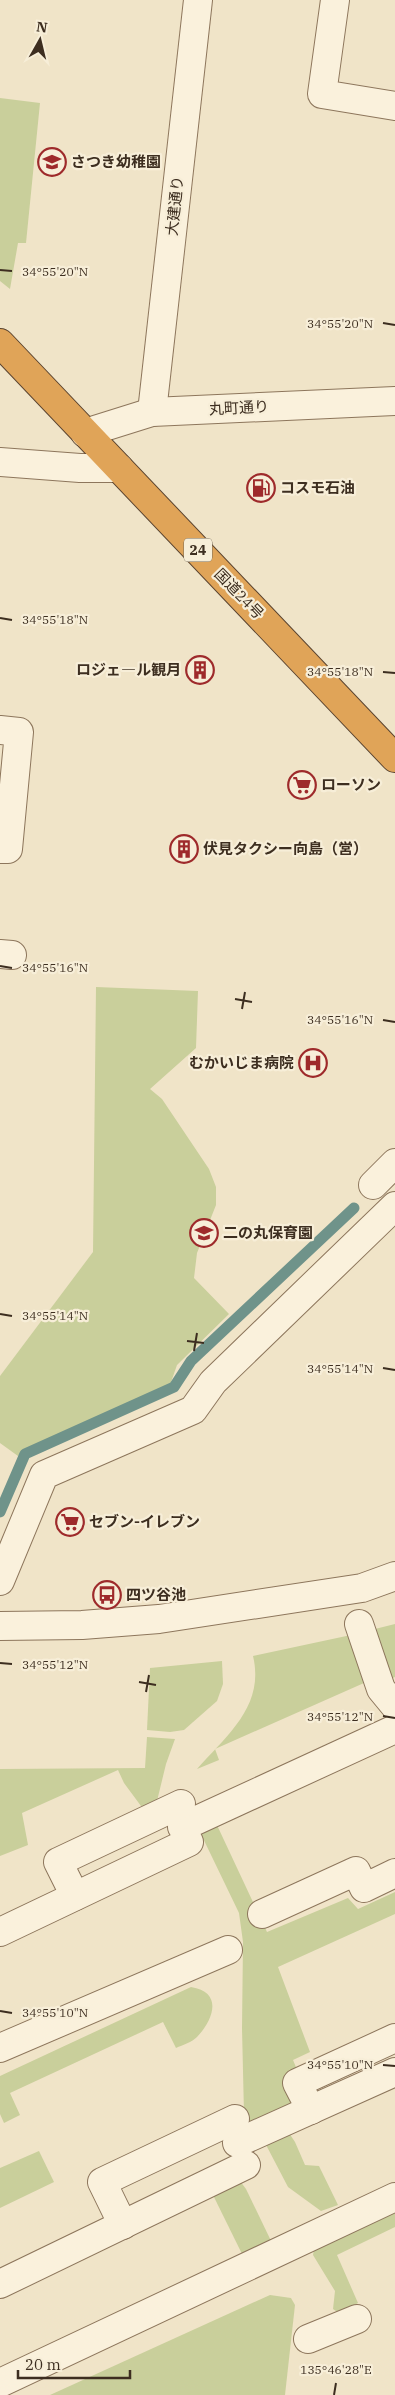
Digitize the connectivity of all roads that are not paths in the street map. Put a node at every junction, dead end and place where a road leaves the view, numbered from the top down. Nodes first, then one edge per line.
1 (198, 0) edge
2 (336, 0) edge
3 (395, 106) edge
4 (0, 343) edge
5 (395, 401) edge
6 (152, 412) junction
7 (85, 434) junction
8 (0, 462) edge
9 (119, 468) junction
10 (0, 730) edge
11 (395, 758) edge
12 (0, 849) edge
13 (395, 1164) edge
14 (373, 1185) dead end
15 (395, 1206) edge
16 (395, 1576) edge
17 (0, 1581) edge
18 (359, 1624) dead end
19 (0, 1626) edge
20 (395, 1706) edge
21 (395, 1729) edge
22 (184, 1824) junction
23 (395, 1873) edge
24 (75, 1896) junction
25 (262, 1914) dead end
26 (0, 1932) edge
27 (228, 1950) dead end
28 (395, 2038) edge
29 (0, 2048) edge
30 (395, 2072) edge
31 (311, 2110) junction
32 (239, 2142) junction
33 (395, 2197) edge
34 (123, 2225) junction
35 (0, 2284) edge
36 (357, 2319) dead end
37 (308, 2339) dead end
38 (0, 2382) edge

1 - 6 street, 大建通り
2 - 3 street
4 - 7 highway, 国道24号 / 24
5 - 6 street, 丸町通り
6 - 7 street, 丸町通り
7 - 9 highway, 国道24号 / 24
8 - 9 street
9 - 11 highway, 国道24号 / 24
10 - 12 street
13 - 14 street
15 - 17 street
16 - 19 street
18 - 20 street
21 - 22 street
22 - 24 street
22 - 24 street
23 - 25 street
24 - 26 street
27 - 29 street
28 - 31 street
30 - 31 street
31 - 32 street
32 - 34 street
32 - 34 street
33 - 38 street
34 - 35 street
36 - 37 street

